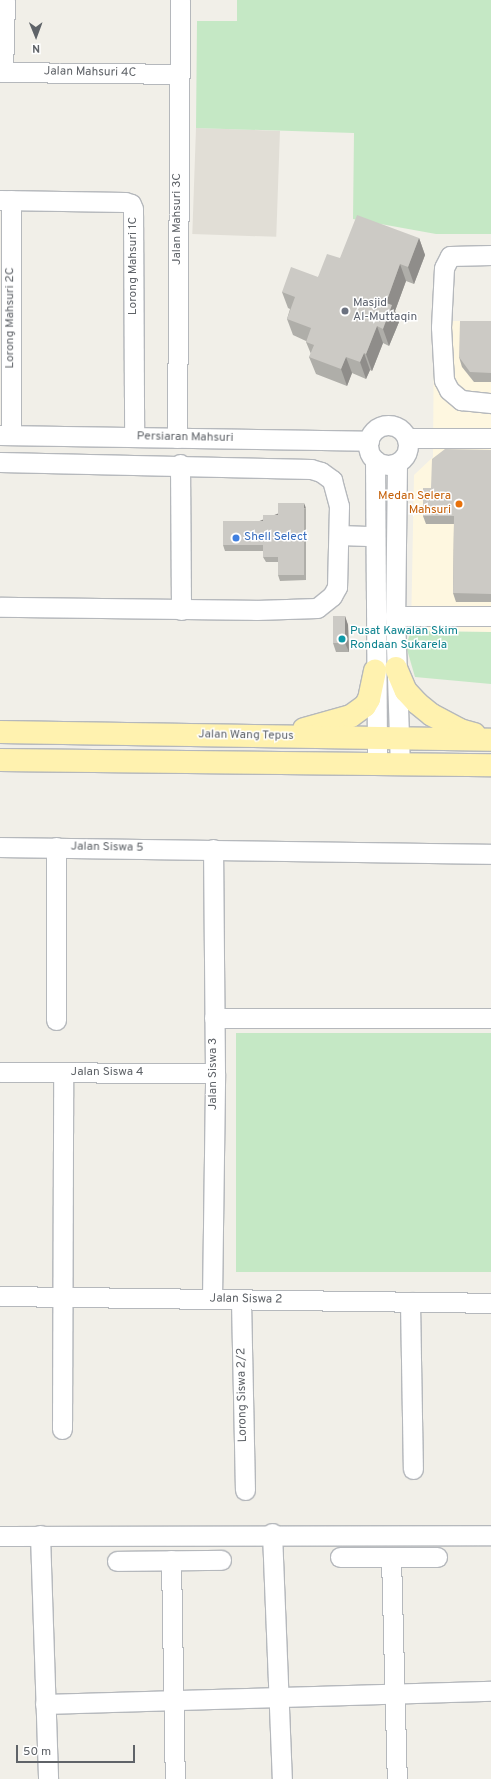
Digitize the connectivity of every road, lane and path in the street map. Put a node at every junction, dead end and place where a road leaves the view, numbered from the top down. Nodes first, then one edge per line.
1 (4, 0) edge
2 (180, 0) edge
3 (2, 72) edge
4 (179, 74) junction
5 (5, 200) edge
6 (491, 255) edge
7 (491, 404) edge
8 (5, 435) edge
9 (134, 437) junction
10 (177, 438) junction
11 (407, 438) junction
12 (491, 438) edge
13 (260, 439) junction
14 (369, 441) junction
15 (375, 460) junction
16 (0, 462) edge
17 (397, 463) junction
18 (180, 464) junction
19 (261, 467) junction
20 (339, 535) junction
21 (375, 536) junction
22 (0, 607) edge
23 (181, 610) junction
24 (395, 616) junction
25 (491, 616) edge
26 (396, 668) junction
27 (375, 671) junction
28 (0, 732) edge
29 (276, 736) junction
30 (376, 738) junction
31 (399, 738) junction
32 (491, 739) edge
33 (0, 760) edge
34 (377, 764) junction
35 (400, 764) junction
36 (491, 765) edge
37 (0, 847) edge
38 (56, 847) junction
39 (213, 849) junction
40 (491, 854) edge
41 (214, 1018) junction
42 (491, 1018) edge
43 (56, 1020) dead end
44 (0, 1072) edge
45 (63, 1072) junction
46 (215, 1073) junction
47 (0, 1296) edge
48 (62, 1297) junction
49 (212, 1299) junction
50 (241, 1300) junction
51 (410, 1302) junction
52 (491, 1303) edge
53 (62, 1429) dead end
54 (413, 1469) dead end
55 (245, 1490) dead end
56 (272, 1533) junction
57 (491, 1534) edge
58 (40, 1535) junction
59 (0, 1536) edge
60 (340, 1557) dead end
61 (391, 1557) junction
62 (437, 1558) dead end
63 (171, 1560) junction
64 (221, 1560) dead end
65 (117, 1561) dead end
66 (491, 1691) edge
67 (394, 1694) junction
68 (280, 1697) junction
69 (174, 1700) junction
70 (45, 1704) junction
71 (48, 1779) edge
72 (175, 1779) edge
73 (282, 1779) edge
74 (397, 1779) edge

1 - 3 street
2 - 4 street, Jalan Mahsuri 3C
3 - 4 street, Jalan Mahsuri 4C
4 - 10 street, Jalan Mahsuri 3C
5 - 8 street, Lorong Mahsuri 2C
5 - 9 street, Lorong Mahsuri 1C
6 - 7 street
8 - 9 street, Persiaran Mahsuri
9 - 10 street, Persiaran Mahsuri
10 - 13 street, Persiaran Mahsuri
11 - 12 street
11 - 14 street
11 - 17 street
13 - 14 street, Persiaran Mahsuri
13 - 19 street
14 - 15 street
15 - 17 street
15 - 21 street
16 - 18 street
17 - 24 street
18 - 19 street
18 - 23 street
19 - 20 street
20 - 21 street
20 - 23 street
21 - 27 street
22 - 23 street
24 - 25 street
24 - 26 street
26 - 31 street
26 - 32 main road
27 - 29 main road
27 - 30 street
28 - 29 main road, Jalan Wang Tepus
29 - 30 main road, Jalan Wang Tepus
30 - 31 main road, Jalan Wang Tepus
30 - 34 street
31 - 32 main road, Jalan Wang Tepus
31 - 35 street
33 - 34 main road
34 - 35 main road
35 - 36 main road
37 - 38 street, Jalan Siswa 5
38 - 39 street, Jalan Siswa 5
38 - 43 street
39 - 40 street, Jalan Siswa 5
39 - 41 street, Jalan Siswa 3
41 - 42 street
41 - 46 street, Jalan Siswa 3
44 - 45 street, Jalan Siswa 4
45 - 46 street, Jalan Siswa 4
45 - 48 street
46 - 49 street, Jalan Siswa 3
47 - 48 street, Jalan Siswa 2
48 - 49 street, Jalan Siswa 2
48 - 53 street
49 - 50 street, Jalan Siswa 2
50 - 51 street, Jalan Siswa 2
50 - 55 street, Lorong Siswa 2/2
51 - 52 street, Jalan Siswa 2
51 - 54 street
56 - 57 street
56 - 58 street
56 - 68 street
58 - 59 street
58 - 70 street
60 - 61 street
61 - 62 street
61 - 67 street
63 - 64 street
63 - 65 street
63 - 69 street
66 - 67 street
67 - 68 street
67 - 74 street
68 - 69 street
68 - 73 street
69 - 70 street
69 - 72 street
70 - 71 street

